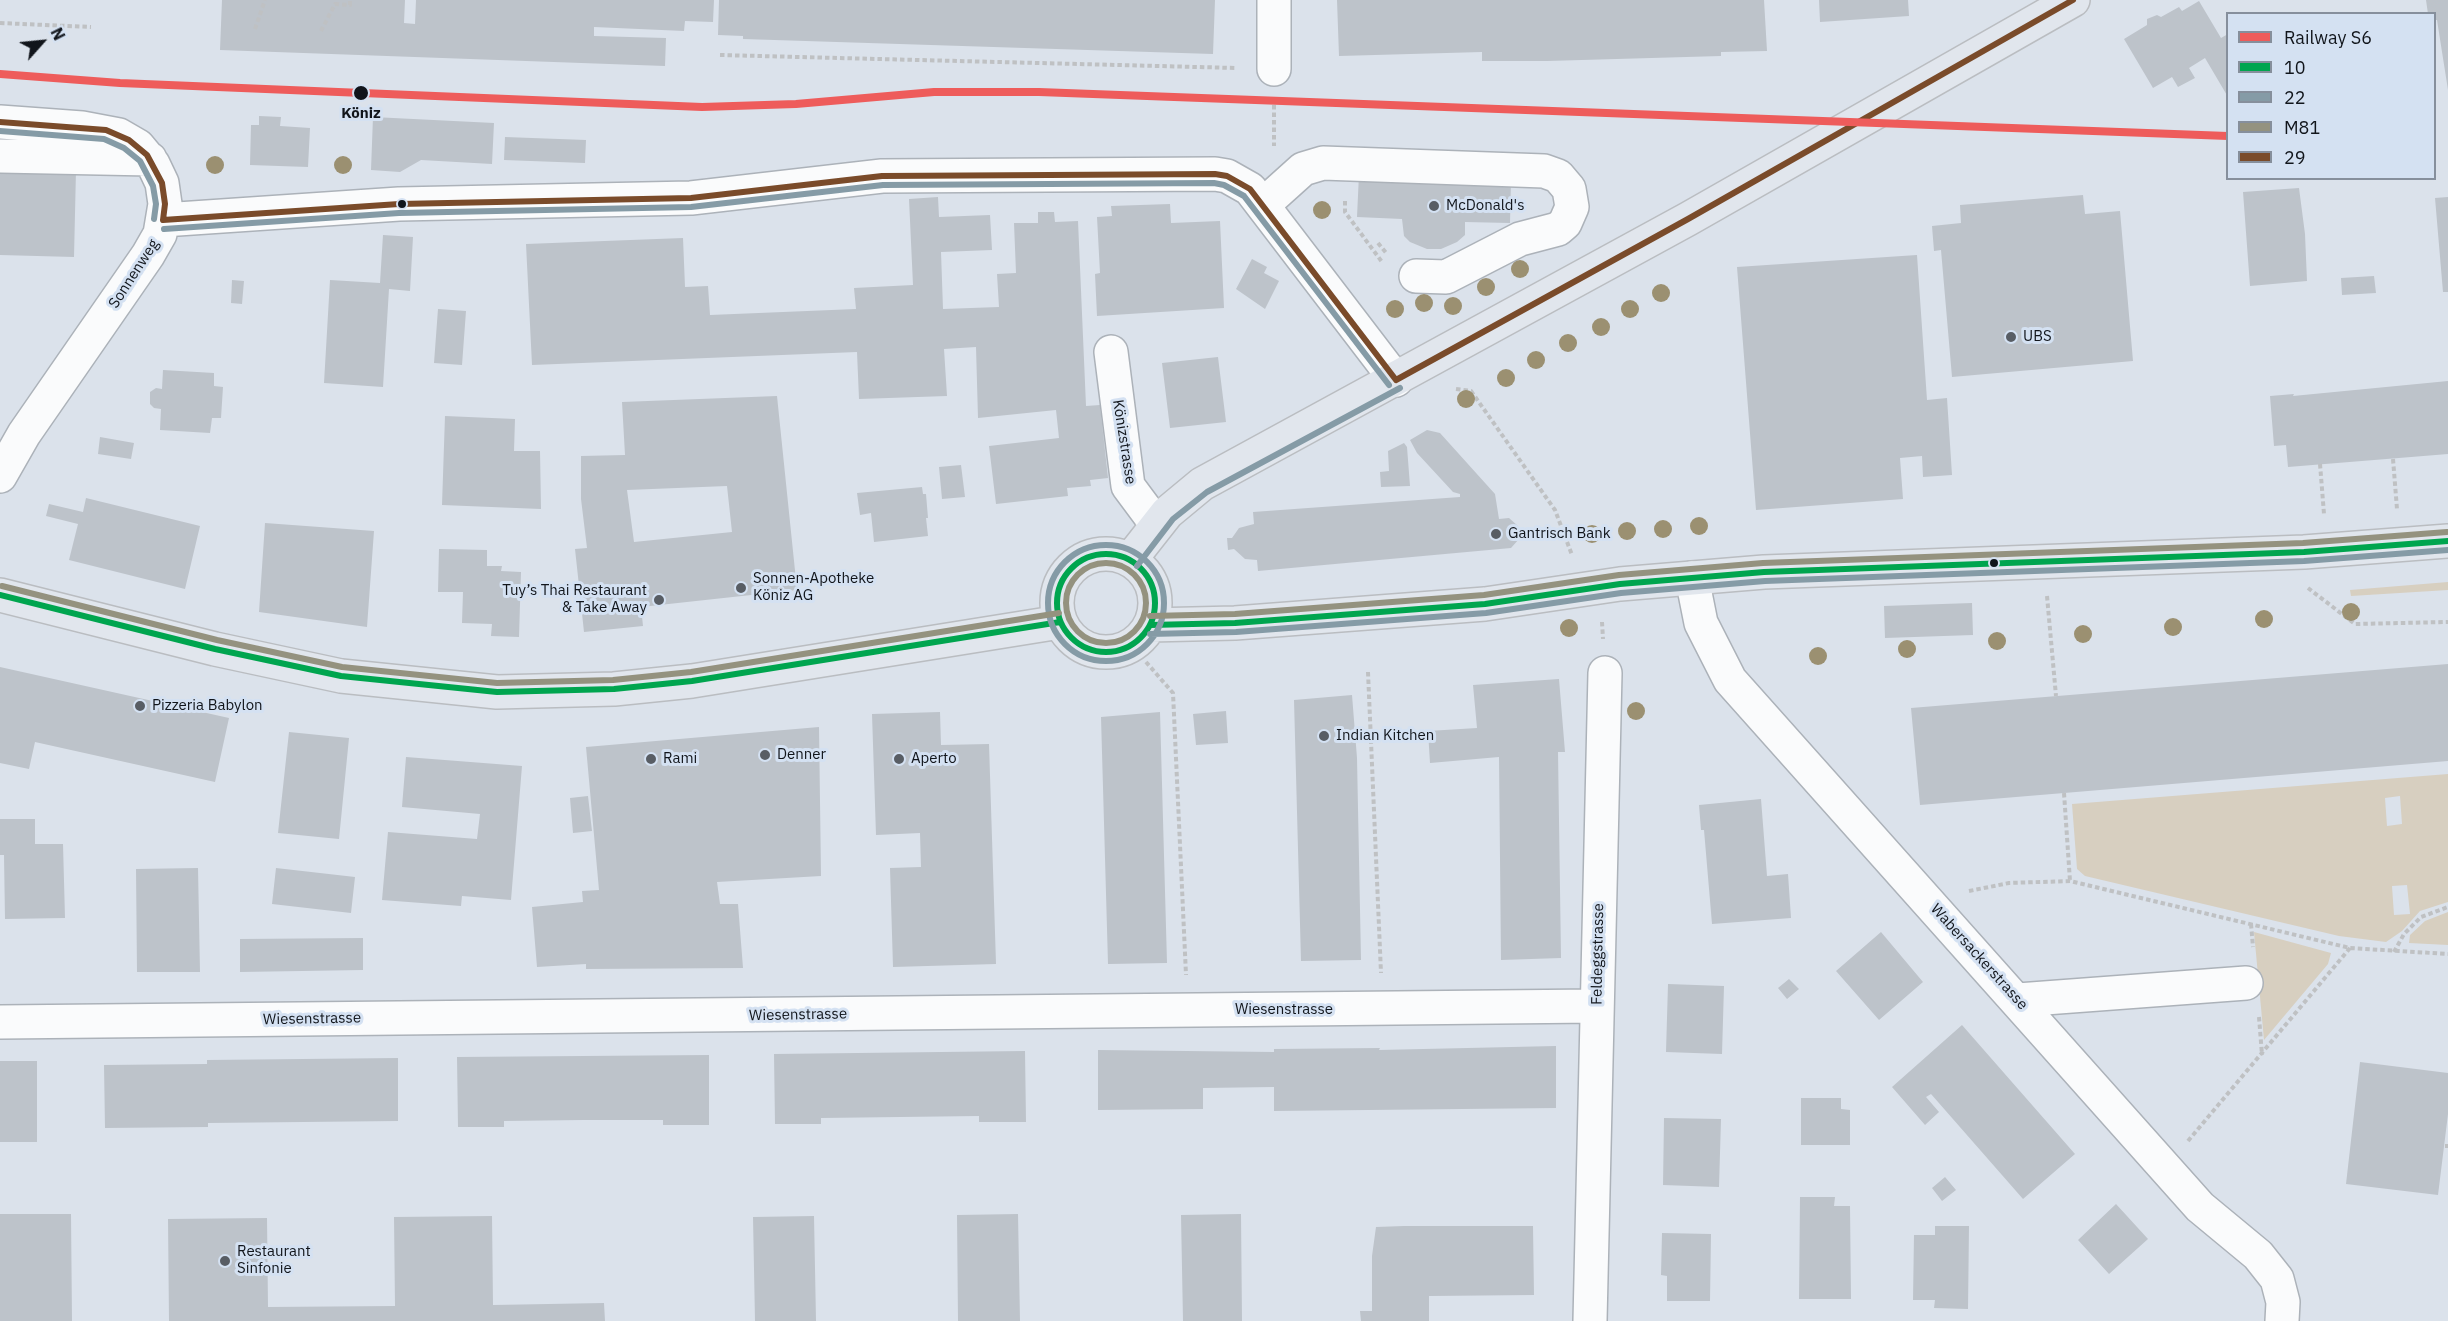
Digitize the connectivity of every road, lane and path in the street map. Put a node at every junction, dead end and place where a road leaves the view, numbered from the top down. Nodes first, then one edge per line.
1 (265, 0) edge
2 (350, 0) edge
3 (1274, 0) edge
4 (2073, 0) edge
5 (0, 23) edge
6 (91, 27) dead end
7 (255, 28) dead end
8 (321, 31) dead end
9 (720, 55) dead end
10 (1274, 69) joint
11 (0, 123) edge
12 (0, 156) edge
13 (150, 159) junction
14 (1263, 205) junction
15 (1345, 212) dead end
16 (164, 220) junction
17 (1378, 243) dead end
18 (1388, 255) dead end
19 (1385, 267) dead end
20 (1416, 276) dead end
21 (1110, 352) dead end
22 (1396, 380) junction
23 (2393, 459) dead end
24 (2320, 464) dead end
25 (0, 476) edge
26 (1157, 525) junction
27 (2448, 541) edge
28 (2400, 545) junction
29 (2327, 551) junction
30 (1130, 560) junction
31 (1692, 578) junction
32 (2302, 584) dead end
33 (1591, 589) junction
34 (0, 595) edge
35 (1060, 622) junction
36 (2448, 622) edge
37 (2050, 629) dead end
38 (1141, 635) junction
39 (1368, 672) dead end
40 (1605, 673) joint
41 (2056, 696) dead end
42 (2064, 793) dead end
43 (2070, 881) junction
44 (1927, 899) junction
45 (2448, 907) edge
46 (2350, 948) junction
47 (2394, 952) junction
48 (2448, 954) edge
49 (2246, 983) dead end
50 (2018, 1000) junction
51 (1596, 1006) junction
52 (1383, 1010) junction
53 (1187, 1011) junction
54 (0, 1022) edge
55 (2165, 1168) junction
56 (1590, 1321) edge
57 (2282, 1321) edge

1 - 7 path
2 - 8 path
3 - 10 street
4 - 22 main road
5 - 6 path
9 - 10 path
11 - 13 street
12 - 13 street
13 - 16 street
14 - 16 street, Sonnenweg
14 - 20 street
14 - 22 street, Sonnenweg
15 - 19 path
16 - 25 street, Sonnenweg
17 - 18 path
21 - 26 street, Könizstrasse
22 - 26 main road
22 - 33 path
23 - 28 path
24 - 29 path
26 - 30 main road
27 - 28 main road
28 - 29 main road
29 - 31 main road
30 - 35 main road
30 - 38 main road
31 - 33 main road
31 - 44 street, Wabersackerstrasse
32 - 36 path
33 - 38 main road
33 - 40 path
34 - 35 main road
35 - 38 main road
37 - 41 path
38 - 53 path
39 - 52 path
40 - 51 street, Feldeggstrasse
42 - 43 path
43 - 44 path
43 - 46 path
44 - 50 street, Wabersackerstrasse
45 - 47 path
46 - 47 path
46 - 55 path
47 - 48 path
49 - 50 street
50 - 55 street, Wabersackerstrasse
51 - 52 street, Wiesenstrasse
51 - 56 street, Feldeggstrasse
52 - 53 street, Wiesenstrasse
53 - 54 street, Wiesenstrasse
55 - 57 street, Wabersackerstrasse

